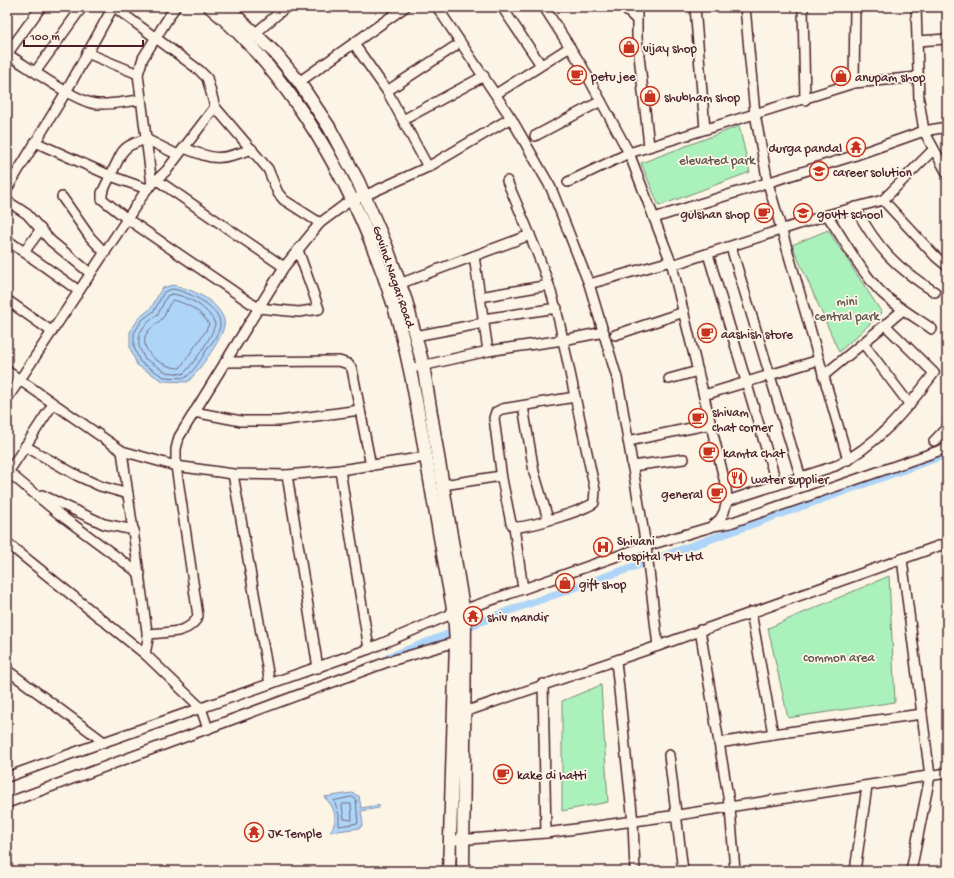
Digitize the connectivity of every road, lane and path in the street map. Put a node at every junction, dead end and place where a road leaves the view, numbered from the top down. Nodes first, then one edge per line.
1 (41, 7) edge
2 (82, 7) edge
3 (114, 7) edge
4 (175, 7) edge
5 (210, 7) edge
6 (227, 7) edge
7 (286, 7) edge
8 (405, 7) edge
9 (437, 7) edge
10 (502, 7) edge
11 (544, 7) edge
12 (623, 7) edge
13 (637, 7) edge
14 (695, 7) edge
15 (745, 7) edge
16 (803, 7) edge
17 (856, 7) edge
18 (916, 7) edge
19 (636, 19) junction
20 (155, 38) junction
21 (250, 38) junction
22 (947, 39) edge
23 (917, 41) junction
24 (354, 44) junction
25 (454, 47) dead end
26 (570, 47) junction
27 (87, 53) junction
28 (7, 54) edge
29 (541, 66) junction
30 (36, 71) junction
31 (138, 74) junction
32 (484, 76) junction
33 (918, 77) junction
34 (299, 82) junction
35 (854, 83) junction
36 (387, 91) junction
37 (66, 92) junction
38 (496, 94) junction
39 (141, 100) junction
40 (805, 100) junction
41 (601, 101) junction
42 (215, 107) junction
43 (754, 114) junction
44 (511, 118) junction
45 (403, 120) junction
46 (947, 127) edge
47 (705, 129) junction
48 (924, 131) junction
49 (535, 136) dead end
50 (146, 139) junction
51 (35, 142) junction
52 (649, 146) junction
53 (252, 149) junction
54 (933, 150) junction
55 (181, 152) junction
56 (629, 153) junction
57 (428, 166) junction
58 (947, 173) edge
59 (111, 176) junction
60 (507, 181) dead end
61 (568, 182) dead end
62 (768, 183) junction
63 (152, 184) junction
64 (7, 189) edge
65 (364, 196) junction
66 (62, 197) dead end
67 (351, 200) junction
68 (883, 200) junction
69 (7, 201) edge
70 (855, 207) junction
71 (827, 215) junction
72 (126, 218) junction
73 (654, 218) junction
74 (320, 222) junction
75 (41, 229) junction
76 (781, 231) junction
77 (530, 235) junction
78 (7, 240) edge
79 (732, 247) junction
80 (298, 250) junction
81 (24, 252) junction
82 (105, 253) junction
83 (708, 254) junction
84 (474, 256) junction
85 (671, 263) junction
86 (947, 266) edge
87 (284, 267) junction
88 (90, 273) junction
89 (400, 284) junction
90 (549, 284) junction
91 (589, 284) junction
92 (79, 291) junction
93 (935, 292) dead end
94 (480, 297) junction
95 (7, 300) edge
96 (258, 308) junction
97 (557, 308) junction
98 (904, 310) junction
99 (684, 312) junction
100 (484, 321) junction
101 (885, 325) junction
102 (932, 329) dead end
103 (51, 331) junction
104 (604, 332) junction
105 (615, 335) dead end
106 (415, 336) junction
107 (563, 340) junction
108 (863, 343) junction
109 (488, 351) junction
110 (819, 360) junction
111 (225, 362) junction
112 (423, 365) junction
113 (410, 369) junction
114 (7, 371) edge
115 (698, 372) junction
116 (770, 374) junction
117 (823, 376) junction
118 (668, 379) dead end
119 (20, 381) junction
120 (746, 382) junction
121 (704, 395) junction
122 (575, 397) junction
123 (7, 399) edge
124 (53, 404) junction
125 (910, 405) junction
126 (523, 406) junction
127 (360, 410) junction
128 (194, 412) junction
129 (711, 424) junction
130 (947, 427) edge
131 (628, 441) junction
132 (934, 441) dead end
133 (25, 446) junction
134 (947, 448) edge
135 (122, 451) junction
136 (426, 457) junction
137 (684, 459) dead end
138 (848, 460) junction
139 (176, 466) junction
140 (371, 466) junction
141 (632, 466) junction
142 (340, 470) junction
143 (8, 471) edge
144 (233, 474) junction
145 (287, 475) junction
146 (501, 476) junction
147 (801, 478) junction
148 (443, 485) junction
149 (777, 485) junction
150 (32, 491) junction
151 (128, 494) junction
152 (727, 501) junction
153 (548, 519) junction
154 (514, 527) junction
155 (711, 527) junction
156 (134, 530) junction
157 (7, 543) edge
158 (947, 543) edge
159 (646, 546) junction
160 (902, 559) junction
161 (140, 574) junction
162 (523, 589) junction
163 (752, 612) junction
164 (459, 617) junction
165 (700, 630) junction
166 (147, 634) junction
167 (459, 638) junction
168 (658, 646) junction
169 (369, 650) junction
170 (145, 654) junction
171 (616, 661) junction
172 (318, 668) junction
173 (7, 670) edge
174 (270, 684) junction
175 (543, 684) junction
176 (201, 708) junction
177 (458, 712) junction
178 (922, 714) junction
179 (208, 729) junction
180 (773, 734) junction
181 (104, 742) junction
182 (720, 743) junction
183 (669, 755) dead end
184 (947, 773) edge
185 (930, 776) junction
186 (7, 777) edge
187 (867, 786) junction
188 (7, 803) edge
189 (730, 808) junction
190 (678, 815) junction
191 (633, 822) junction
192 (546, 834) junction
193 (456, 840) junction
194 (449, 871) edge
195 (462, 871) edge
196 (635, 871) edge
197 (683, 871) edge
198 (735, 871) edge
199 (855, 871) edge
200 (911, 871) edge

1 - 28 street
2 - 30 street
3 - 20 street
3 - 27 street
4 - 20 street
5 - 21 main road, Govind Nagar Road
6 - 21 main road, Govind Nagar Road
7 - 21 street
8 - 24 street
9 - 32 street
10 - 29 street
11 - 26 street
12 - 19 street
13 - 19 street
14 - 47 street
15 - 43 street
16 - 40 street
17 - 35 street
18 - 23 street
19 - 52 street
20 - 31 street
20 - 42 street
21 - 34 main road, Govind Nagar Road
21 - 67 main road, Govind Nagar Road
22 - 23 street
23 - 33 street
24 - 34 street
24 - 36 street
25 - 36 street
26 - 29 street
26 - 41 street
27 - 31 street
27 - 37 street
28 - 30 street
29 - 38 street
30 - 37 street
31 - 39 street
32 - 38 street
32 - 45 street
33 - 35 street
33 - 48 street
34 - 65 main road, Govind Nagar Road
35 - 40 street
36 - 45 street
37 - 39 street
37 - 51 street
38 - 44 street
39 - 50 street
40 - 43 street
41 - 49 street
41 - 56 street
42 - 53 street
42 - 55 street
43 - 47 street
43 - 62 street
44 - 57 street
44 - 91 street
45 - 57 street
46 - 48 street
47 - 52 street
48 - 54 street
48 - 62 street
50 - 55 street
50 - 59 street
50 - 63 street
51 - 59 street
51 - 64 street
52 - 56 street
53 - 55 street
53 - 74 street
54 - 58 street
54 - 68 street
55 - 63 street
56 - 61 street
56 - 73 street
57 - 65 street
59 - 63 street
59 - 72 street
60 - 77 street
62 - 73 street
62 - 76 street
63 - 72 street
63 - 87 street
65 - 67 street
65 - 89 main road, Govind Nagar Road
66 - 82 street
67 - 74 street
67 - 113 main road, Govind Nagar Road
68 - 70 street
68 - 86 street
69 - 75 street
70 - 71 street
70 - 93 street
71 - 76 street
71 - 98 street
72 - 82 street
72 - 96 street
73 - 85 street
74 - 80 street
75 - 81 street
75 - 88 street
76 - 79 street
76 - 110 street
77 - 84 street
77 - 90 street
78 - 81 street
79 - 83 street
79 - 116 street
80 - 87 street
80 - 96 street
81 - 92 street
82 - 88 street
83 - 85 street
83 - 120 street
84 - 89 street
84 - 94 street
85 - 91 street
85 - 99 street
87 - 96 street
88 - 92 street
89 - 106 main road, Govind Nagar Road
90 - 94 street
90 - 97 street
91 - 104 street
92 - 103 street
94 - 100 street
95 - 103 street
96 - 111 street
97 - 100 street
97 - 107 street
98 - 101 street
98 - 102 street
99 - 105 street
99 - 115 street
100 - 106 street
100 - 109 street
101 - 108 street
101 - 125 street
103 - 119 street
104 - 107 street
104 - 131 street
106 - 112 main road, Govind Nagar Road
107 - 109 street
107 - 122 street
108 - 117 street
108 - 125 street
109 - 112 street
110 - 116 street
110 - 117 street
111 - 127 street
111 - 128 street
112 - 113 street
112 - 148 main road, Govind Nagar Road
113 - 136 main road, Govind Nagar Road
114 - 119 street
115 - 118 street
115 - 121 street
116 - 120 street
116 - 147 street
117 - 138 street
119 - 123 street
119 - 124 street
120 - 121 street
120 - 149 street
121 - 129 street
122 - 126 street
122 - 153 street
124 - 133 street
124 - 135 street
125 - 138 street
126 - 146 street
126 - 153 street
127 - 128 street
127 - 140 street
128 - 139 street
129 - 131 street
129 - 152 street
130 - 132 street
131 - 141 street
133 - 143 street
133 - 151 street
134 - 155 street
135 - 139 street
135 - 151 street
136 - 140 street
136 - 164 main road, Govind Nagar Road
137 - 141 street
138 - 147 street
139 - 144 street
139 - 166 street
140 - 142 street
141 - 159 street
142 - 145 street
142 - 169 street
143 - 150 street
144 - 145 street
144 - 174 street
145 - 172 street
146 - 148 street
146 - 154 street
147 - 149 street
148 - 164 main road, Govind Nagar Road
149 - 152 street
150 - 156 street
150 - 161 street
151 - 156 street
152 - 155 street
153 - 154 street
154 - 162 street
155 - 159 street
156 - 161 street
157 - 170 street
158 - 160 street
159 - 162 street
159 - 168 street
160 - 163 street
160 - 178 street
161 - 166 street
162 - 164 street
163 - 165 street
163 - 180 street
164 - 167 main road
164 - 169 street
165 - 168 street
165 - 182 street
166 - 170 street
167 - 177 main road
167 - 179 street
168 - 171 street
169 - 172 street
170 - 176 street
171 - 175 street
171 - 191 street
172 - 174 street
173 - 181 street
174 - 176 street
175 - 177 street
175 - 192 street
176 - 179 street
176 - 181 street
177 - 193 main road
178 - 180 street
178 - 185 street
179 - 188 street
180 - 182 street
181 - 186 street
182 - 189 street
183 - 190 street
184 - 185 street
185 - 187 street
185 - 200 street
187 - 189 street
187 - 199 street
189 - 190 street
189 - 198 street
190 - 191 street
190 - 197 street
191 - 192 street
191 - 196 street
192 - 193 street
193 - 194 main road
193 - 195 main road

